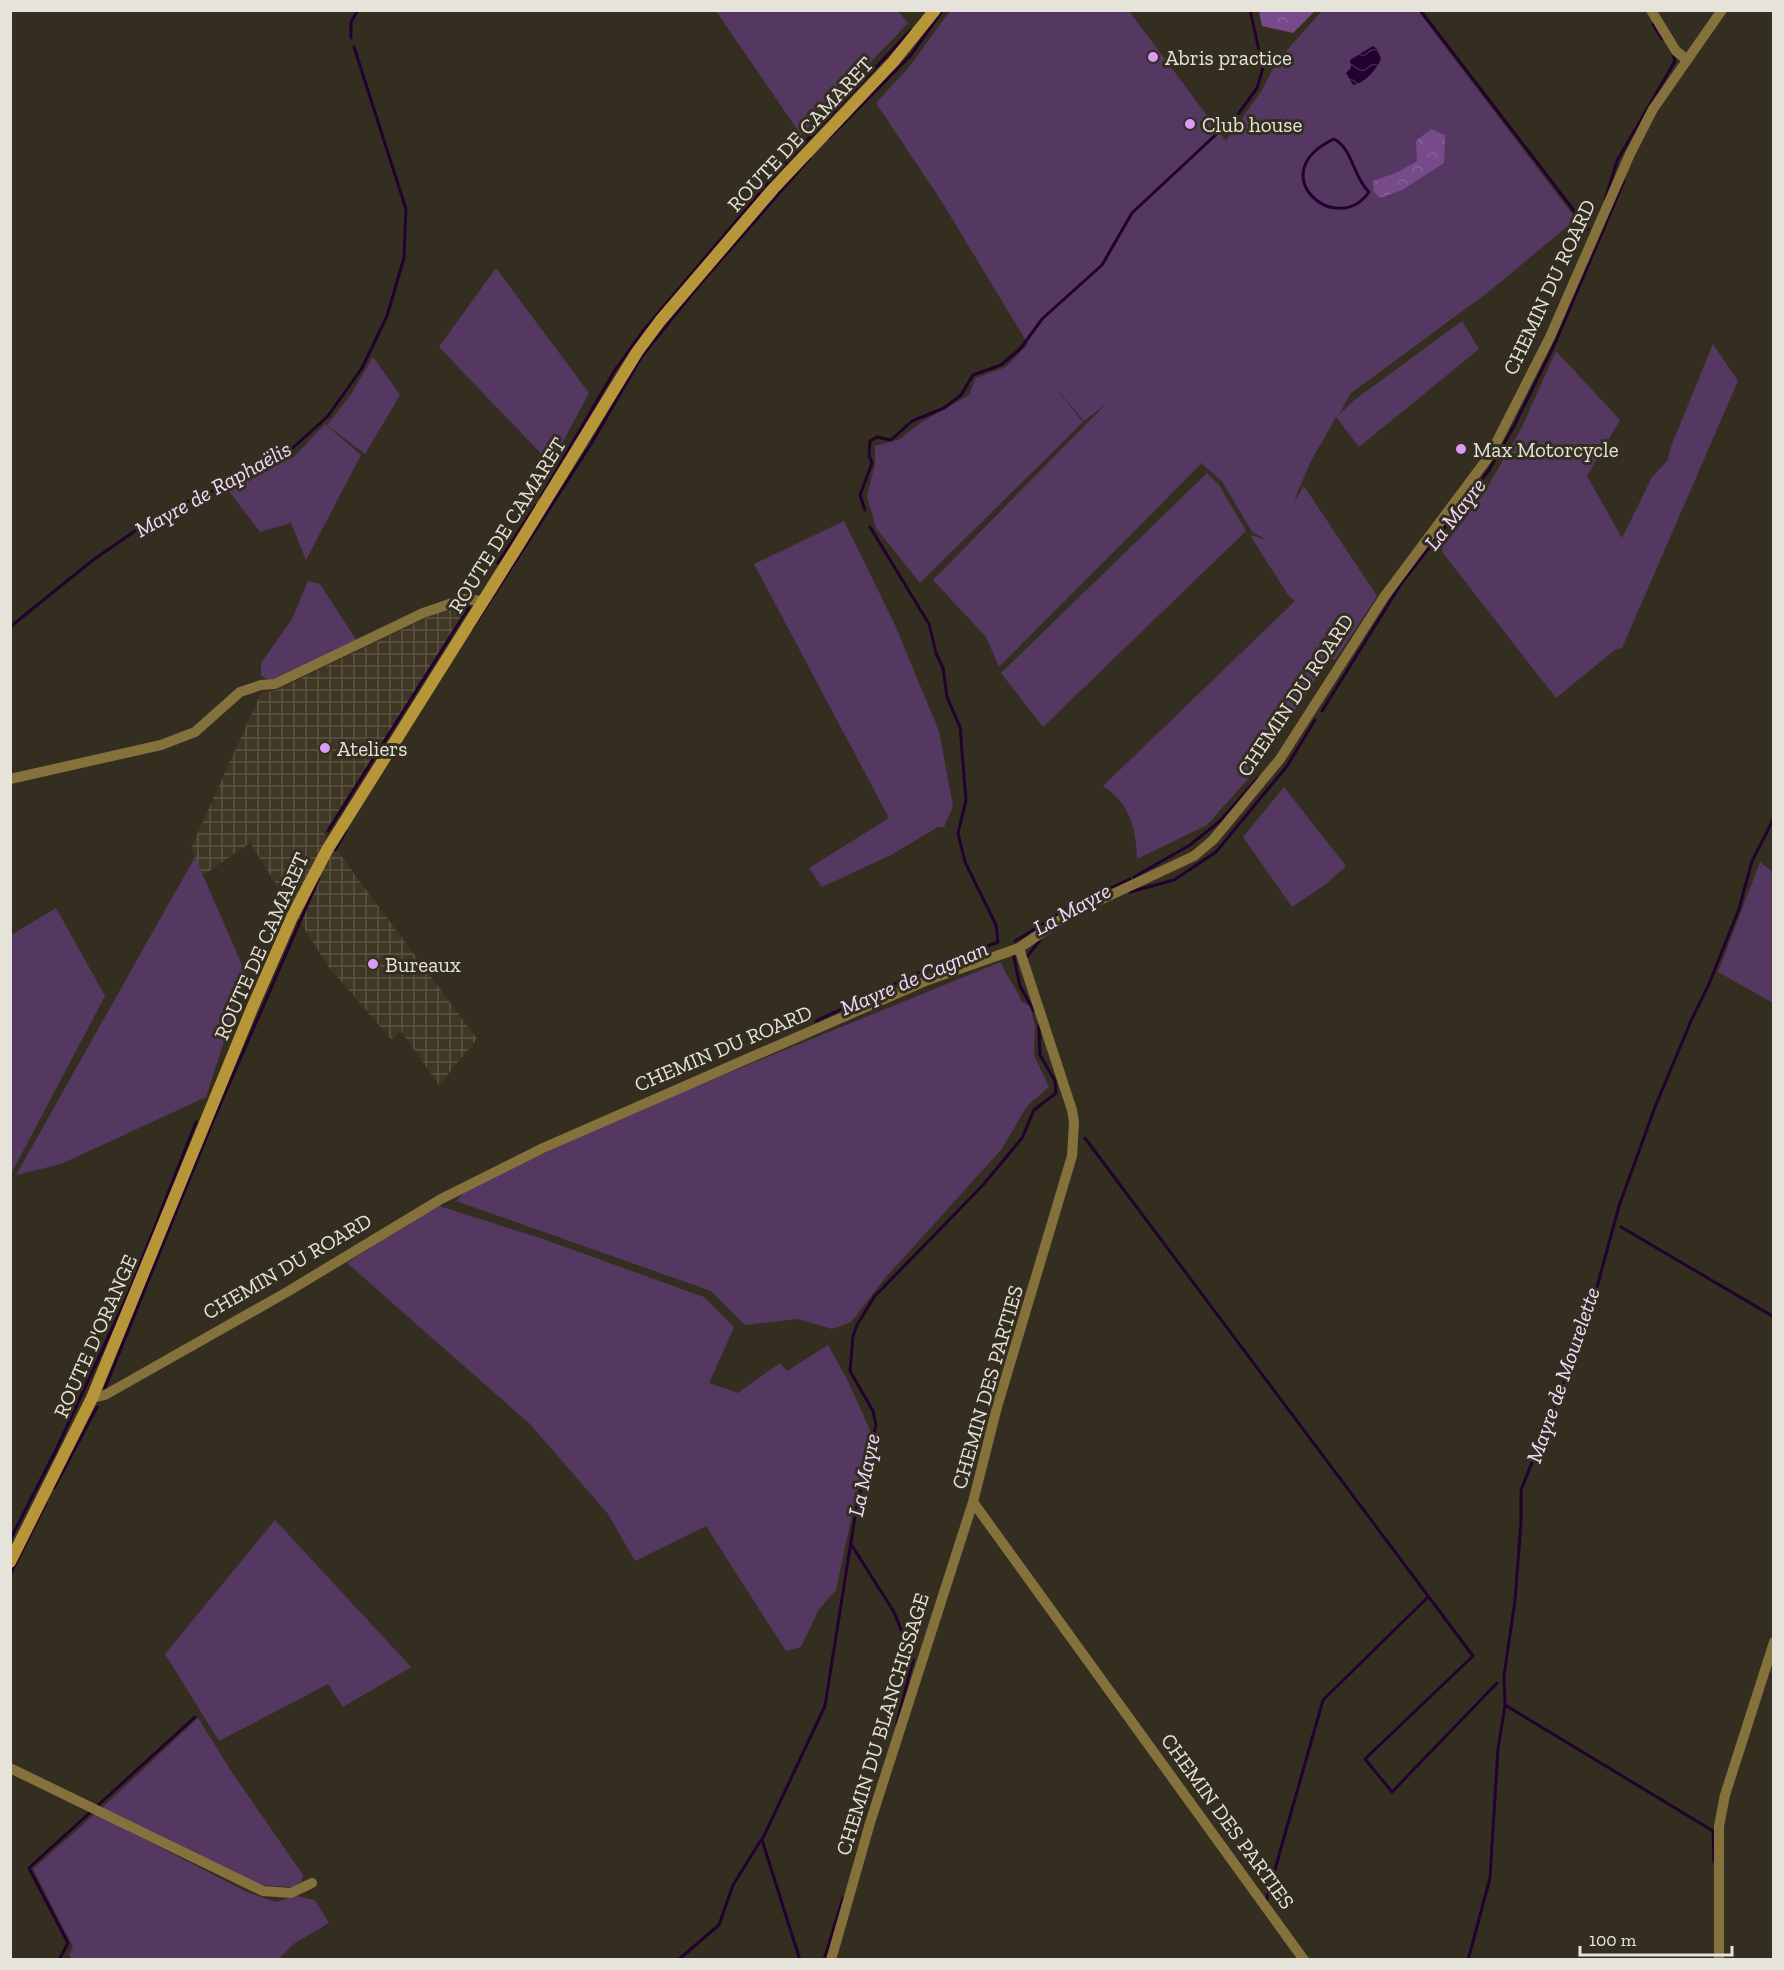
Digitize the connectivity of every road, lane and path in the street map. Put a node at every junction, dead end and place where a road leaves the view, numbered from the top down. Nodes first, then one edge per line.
1 (935, 10) edge
2 (1651, 10) edge
3 (1722, 10) edge
4 (1686, 59) junction
5 (482, 601) junction
6 (10, 779) edge
7 (1019, 948) junction
8 (206, 1122) joint
9 (92, 1398) junction
10 (973, 1502) junction
11 (10, 1562) edge
12 (1773, 1642) edge
13 (10, 1767) edge
14 (312, 1882) dead end
15 (831, 1959) edge
16 (1304, 1959) edge
17 (1719, 1959) edge

1 - 5 main road, ROUTE DE CAMARET
2 - 4 street
3 - 4 street, CHEMIN DU ROARD
4 - 7 street, CHEMIN DU ROARD
5 - 6 street
5 - 8 main road, ROUTE DE CAMARET
7 - 9 street, CHEMIN DU ROARD
7 - 10 street, CHEMIN DES PARTIES
8 - 9 main road, ROUTE D'ORANGE
9 - 11 main road, ROUTE D'ORANGE
10 - 15 street, CHEMIN DU BLANCHISSAGE
10 - 16 street, CHEMIN DES PARTIES
12 - 17 street
13 - 14 street

